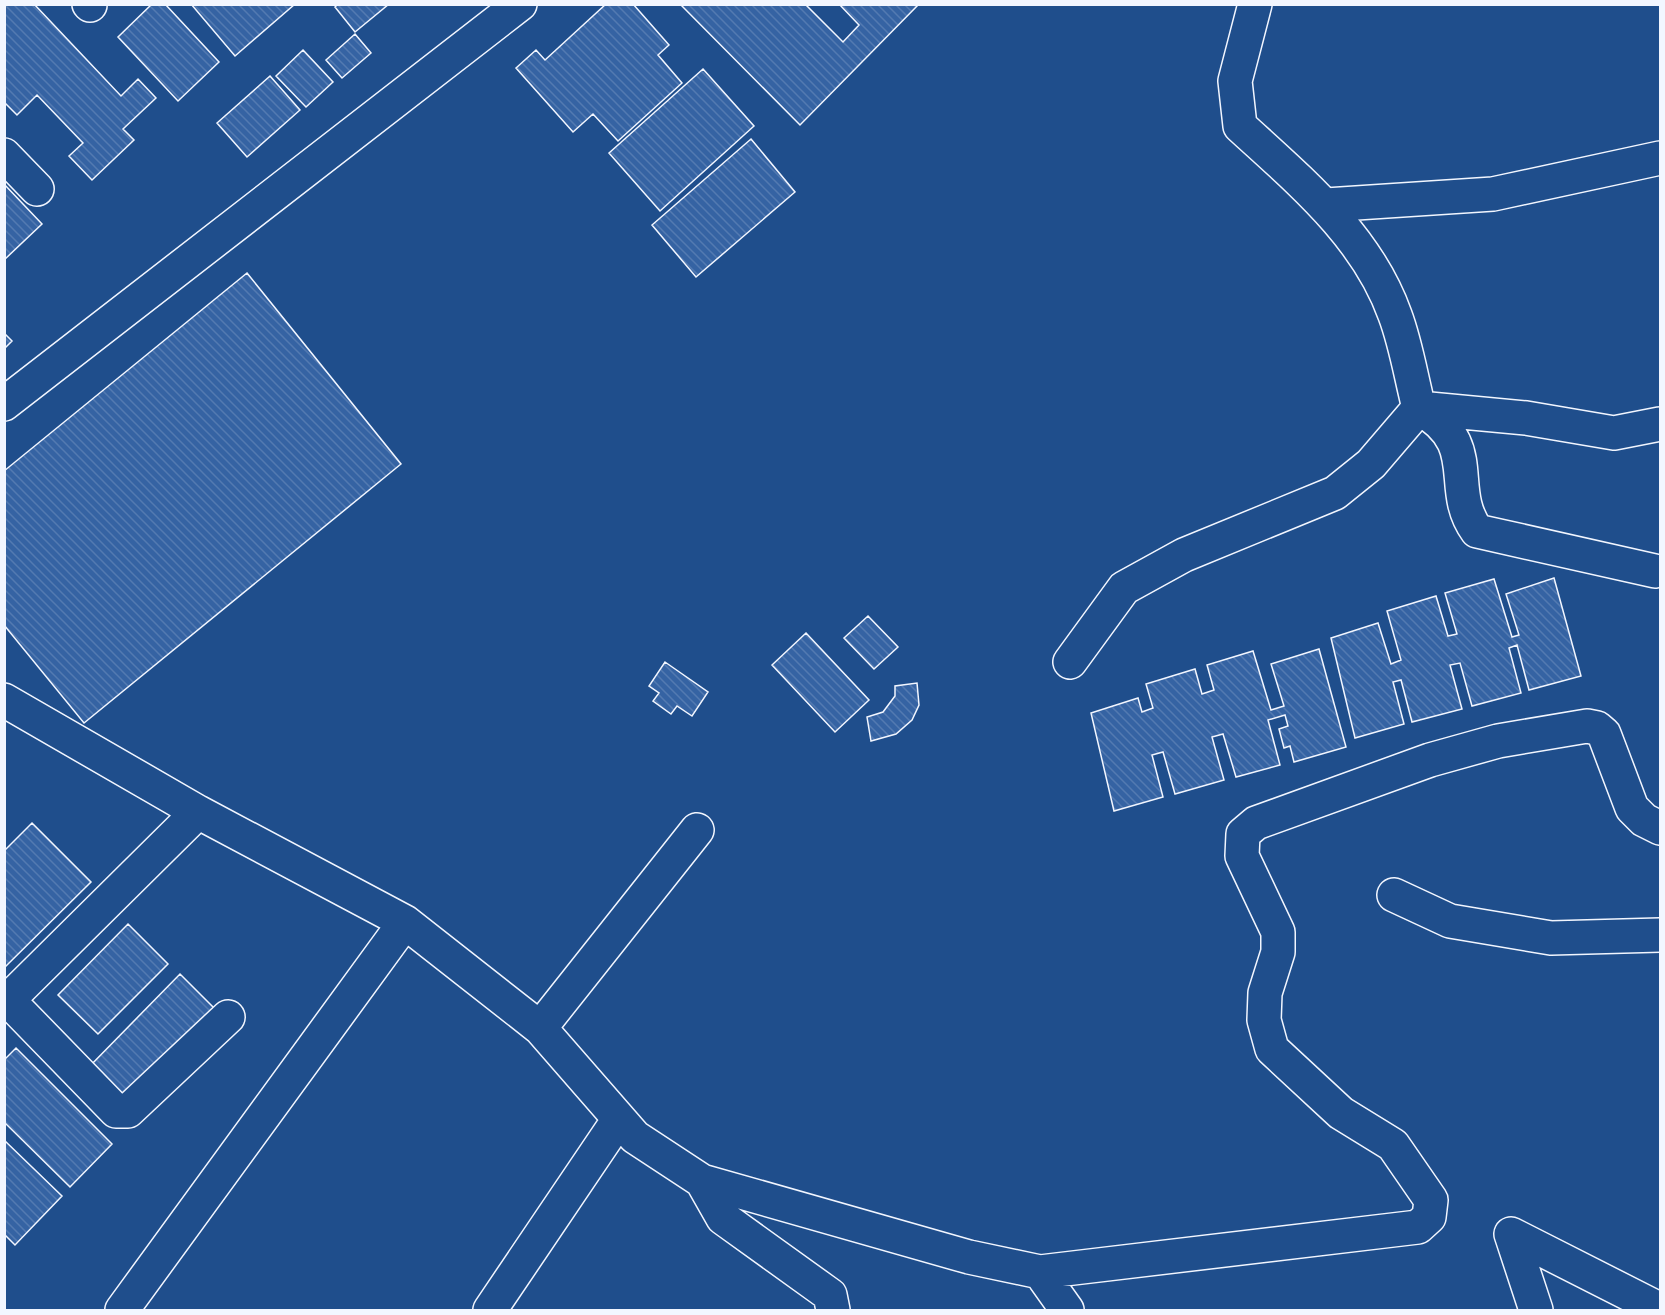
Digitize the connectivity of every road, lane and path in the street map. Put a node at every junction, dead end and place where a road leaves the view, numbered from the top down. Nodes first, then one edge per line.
1 (520, 4) edge
2 (1256, 4) edge
3 (4, 155) edge
4 (1660, 158) edge
5 (37, 189) dead end
6 (1326, 205) junction
7 (4, 404) edge
8 (1419, 408) junction
9 (1660, 424) edge
10 (1655, 571) dead end
11 (1070, 662) dead end
12 (4, 700) edge
13 (198, 812) junction
14 (1660, 828) edge
15 (697, 830) dead end
16 (1394, 896) dead end
17 (405, 922) junction
18 (1660, 935) edge
19 (6, 1002) edge
20 (228, 1017) dead end
21 (540, 1028) junction
22 (619, 1119) junction
23 (702, 1181) junction
24 (1040, 1272) junction
25 (122, 1311) edge
26 (490, 1311) edge
27 (833, 1311) edge
28 (1067, 1311) edge
29 (1536, 1311) edge
30 (1656, 1311) edge

1 - 7 street
2 - 6 street
3 - 5 street
4 - 6 street
6 - 8 street
8 - 9 street
8 - 10 street
8 - 11 street
12 - 13 street
13 - 17 street
13 - 19 street
14 - 24 street
15 - 21 street
16 - 18 street
17 - 21 street
17 - 25 street
19 - 20 street
21 - 22 street
22 - 23 street
22 - 26 street
23 - 24 street
23 - 27 street
24 - 28 street
29 - 30 street

